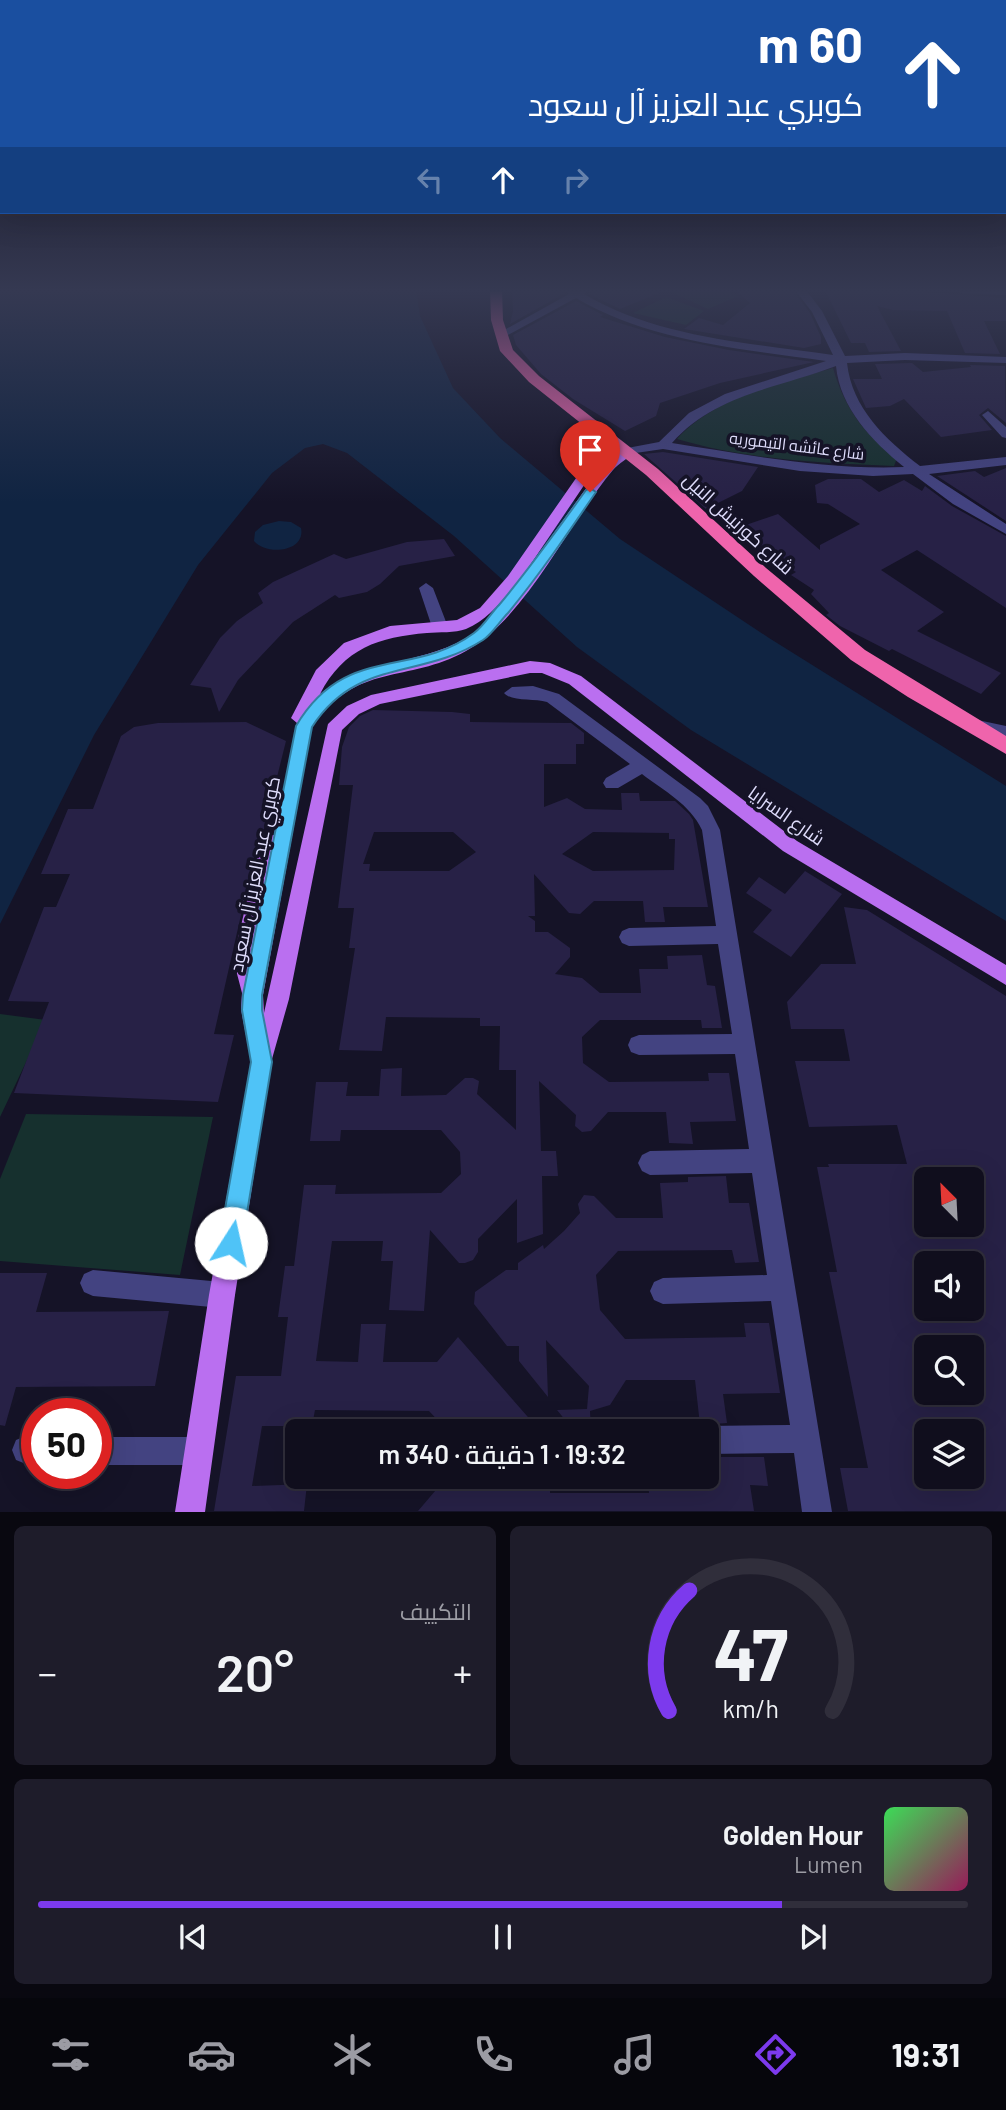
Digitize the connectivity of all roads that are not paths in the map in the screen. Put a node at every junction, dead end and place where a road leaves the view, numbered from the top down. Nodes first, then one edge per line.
1 (841, 360) edge
2 (516, 361) edge
3 (839, 361) edge
4 (988, 415) dead end
5 (1006, 434) edge
6 (610, 438) junction
7 (663, 445) junction
8 (627, 452) junction
9 (1006, 461) edge
10 (916, 471) junction
11 (1006, 530) edge
12 (426, 588) dead end
13 (496, 608) junction
14 (440, 627) junction
15 (446, 655) junction
16 (329, 664) junction
17 (345, 683) junction
18 (512, 693) dead end
19 (966, 724) junction
20 (1006, 732) edge
21 (1006, 747) edge
22 (643, 765) junction
23 (612, 783) dead end
24 (727, 936) junction
25 (629, 937) dead end
26 (1006, 976) edge
27 (252, 995) junction
28 (745, 1044) junction
29 (639, 1045) dead end
30 (261, 1062) junction
31 (763, 1161) junction
32 (650, 1163) dead end
33 (93, 1283) dead end
34 (780, 1288) junction
35 (663, 1291) dead end
36 (222, 1295) junction
37 (804, 1439) junction
38 (719, 1440) edge
39 (112, 1451) edge
40 (198, 1451) junction
41 (190, 1511) edge
42 (817, 1511) edge

1 - 10 street
2 - 6 highway, شارع كورنيش النيل
3 - 7 street
4 - 5 street
6 - 8 highway, شارع كورنيش النيل
6 - 13 main road, كوبري عبد العزيز آل سعود
7 - 8 street, شارع عائشه التيموريه
7 - 10 street, شارع عائشه التيموريه
8 - 13 main road, كوبري عبد العزيز آل سعود
8 - 19 highway, شارع كورنيش النيل
9 - 10 street, شارع عائشه التيموريه
10 - 11 street
12 - 14 street
13 - 14 main road, كوبري عبد العزيز آل سعود
13 - 15 main road, كوبري عبد العزيز آل سعود
14 - 15 main road
14 - 16 main road, كوبري عبد العزيز آل سعود
15 - 17 main road, كوبري عبد العزيز آل سعود
16 - 17 main road
16 - 27 main road, كوبري عبد العزيز آل سعود
17 - 27 main road, كوبري عبد العزيز آل سعود
18 - 22 street
19 - 20 street
19 - 21 highway, شارع كورنيش النيل
22 - 23 street
22 - 24 street
24 - 25 street
24 - 28 street
26 - 30 main road, شارع السرايا
27 - 30 main road
28 - 29 street
28 - 31 street
30 - 36 main road
31 - 32 street
31 - 34 street
33 - 36 street
34 - 35 street
34 - 37 street
36 - 40 main road
37 - 38 street
37 - 42 street
39 - 40 street
40 - 41 main road

